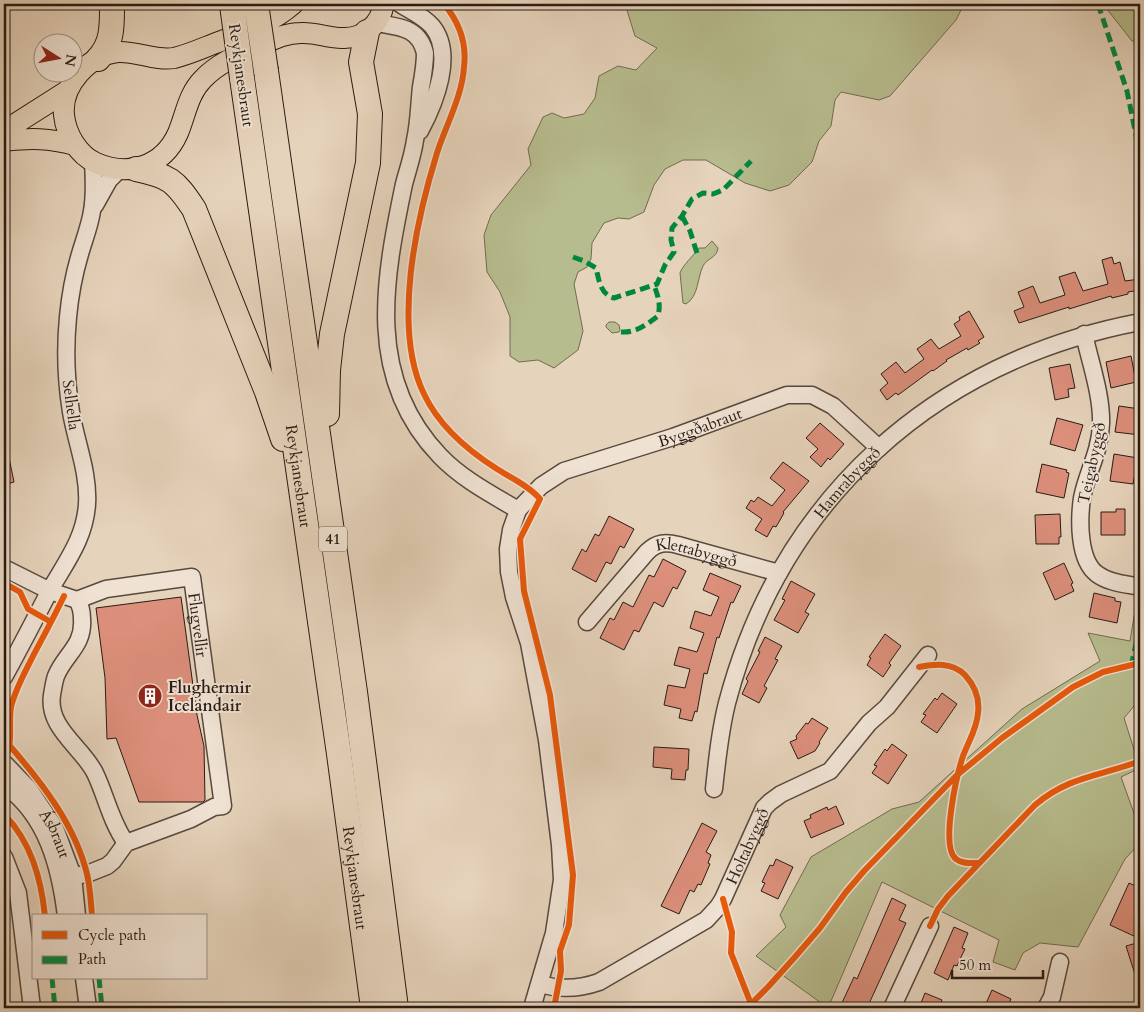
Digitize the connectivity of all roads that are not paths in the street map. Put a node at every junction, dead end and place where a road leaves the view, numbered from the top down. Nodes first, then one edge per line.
1 (112, 4) edge
2 (232, 4) edge
3 (256, 4) edge
4 (293, 4) edge
5 (384, 4) edge
6 (400, 4) edge
7 (372, 27) junction
8 (98, 59) junction
9 (67, 91) junction
10 (4, 131) edge
11 (416, 140) junction
12 (4, 141) edge
13 (75, 145) junction
14 (93, 162) junction
15 (127, 169) junction
16 (92, 212) junction
17 (1140, 322) edge
18 (1084, 334) junction
19 (879, 448) junction
20 (518, 510) junction
21 (4, 568) edge
22 (779, 573) junction
23 (1140, 587) edge
24 (50, 591) junction
25 (77, 600) junction
26 (588, 622) dead end
27 (928, 655) dead end
28 (4, 677) edge
29 (355, 692) junction
30 (339, 754) junction
31 (4, 763) edge
32 (4, 785) edge
33 (714, 788) dead end
34 (126, 843) junction
35 (4, 857) edge
36 (73, 876) junction
37 (66, 914) edge
38 (78, 914) edge
39 (930, 926) dead end
40 (1060, 962) dead end
41 (74, 980) edge
42 (84, 980) edge
43 (540, 984) junction
44 (32, 1008) edge
45 (77, 1008) edge
46 (88, 1008) edge
47 (374, 1008) edge
48 (396, 1008) edge
49 (532, 1008) edge
50 (892, 1008) edge
51 (1046, 1008) edge

1 - 8 highway
2 - 30 highway, Reykjanesbraut / 41, bridge
3 - 29 highway, Reykjanesbraut / 41, bridge
4 - 8 main road
5 - 7 main road
6 - 11 street
7 - 11 street
7 - 15 main road
7 - 29 highway
8 - 9 main road
9 - 10 main road
9 - 13 main road
11 - 20 street
12 - 13 main road
13 - 14 main road
14 - 15 main road
14 - 16 street, Selhella
15 - 16 street, Selhella
15 - 30 highway
16 - 24 street, Selhella
17 - 18 street, Hamrabyggð
18 - 19 street, Hamrabyggð
18 - 23 street, Teigabyggð
19 - 20 street, Byggðabraut
19 - 22 street, Hamrabyggð
20 - 43 street
21 - 24 street
22 - 26 street, Klettabyggð
22 - 33 street, Hamrabyggð
24 - 25 street
24 - 28 street, Selhella
25 - 34 street
25 - 34 street, Flugvellir
27 - 43 street, Holtabyggð
29 - 48 highway, Reykjanesbraut / 41
30 - 47 highway, Reykjanesbraut / 41
31 - 36 street, Ásbraut
32 - 37 street, Ásbraut
34 - 36 street
35 - 44 street
36 - 38 street, Ásbraut
39 - 50 street
40 - 51 street
41 - 45 street
42 - 46 street
43 - 49 street

